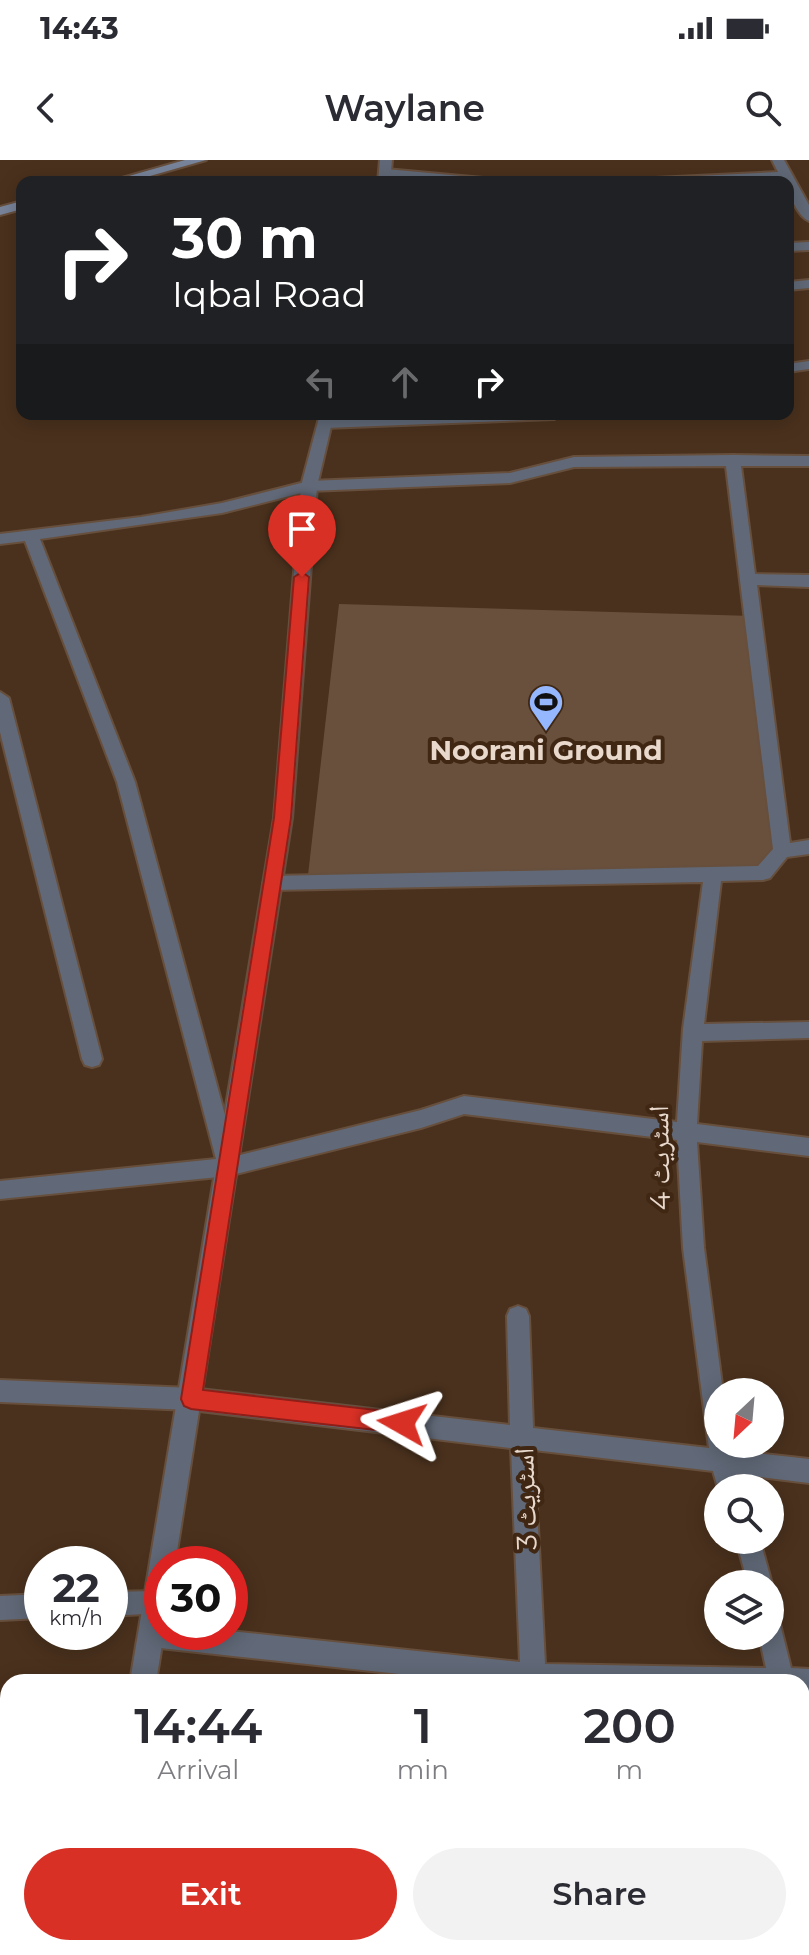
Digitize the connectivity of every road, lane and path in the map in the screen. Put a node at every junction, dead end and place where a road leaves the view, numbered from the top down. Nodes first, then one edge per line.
1 (200, 160) edge
2 (778, 160) edge
3 (385, 172) edge
4 (137, 176) edge
5 (424, 176) edge
6 (786, 176) edge
7 (794, 191) edge
8 (806, 213) edge
9 (326, 420) edge
10 (733, 460) junction
11 (809, 461) edge
12 (309, 486) junction
13 (31, 536) junction
14 (0, 539) edge
15 (749, 579) junction
16 (809, 581) edge
17 (0, 698) edge
18 (809, 847) edge
19 (782, 851) junction
20 (713, 874) junction
21 (272, 883) junction
22 (809, 1030) edge
23 (693, 1033) junction
24 (92, 1059) dead end
25 (687, 1131) junction
26 (809, 1147) edge
27 (228, 1167) junction
28 (0, 1190) edge
29 (518, 1316) dead end
30 (711, 1378) edge
31 (0, 1391) edge
32 (191, 1399) junction
33 (523, 1437) junction
34 (704, 1447) edge
35 (758, 1458) edge
36 (809, 1471) edge
37 (166, 1546) edge
38 (24, 1607) edge
39 (0, 1608) edge
40 (248, 1646) edge
41 (148, 1650) edge
42 (775, 1650) edge
43 (144, 1674) edge
44 (490, 1674) edge
45 (534, 1674) edge
46 (780, 1674) edge

1 - 4 main road
2 - 6 street
3 - 5 street
7 - 8 street
9 - 12 street
10 - 11 street
10 - 12 street
10 - 15 street
12 - 13 street
12 - 21 street
13 - 14 street
13 - 27 street
15 - 16 street
15 - 19 street
17 - 24 street
18 - 19 street
19 - 20 street
20 - 21 street
20 - 23 street, اسٹریٹ 4
21 - 27 street
22 - 23 street
23 - 25 street, اسٹریٹ 4
25 - 26 street
25 - 27 street
25 - 30 street, اسٹریٹ 4
27 - 28 street
27 - 32 street
29 - 33 street, اسٹریٹ 3
31 - 32 street
32 - 33 street
32 - 37 street
33 - 34 street
33 - 45 street, اسٹریٹ 3
35 - 36 street
38 - 39 street
40 - 44 street
41 - 43 street
42 - 46 street

